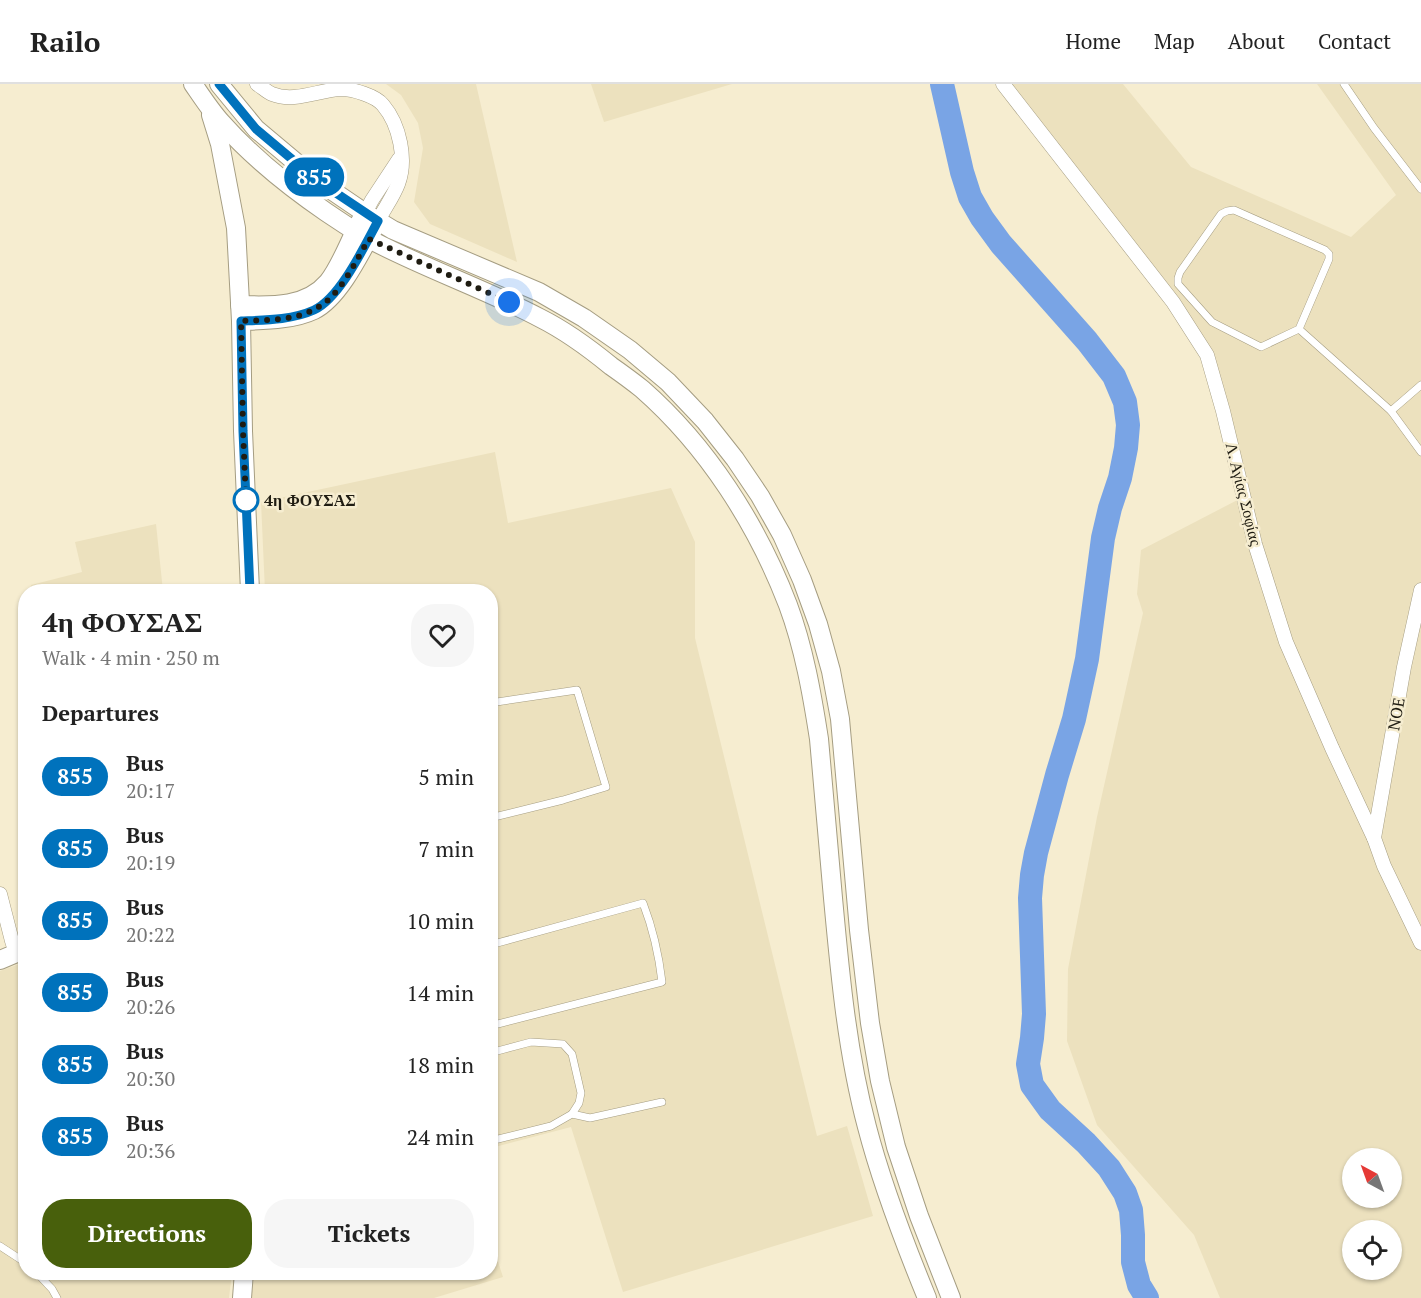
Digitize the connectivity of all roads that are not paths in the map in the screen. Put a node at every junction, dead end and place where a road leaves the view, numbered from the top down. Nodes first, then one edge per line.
1 (193, 84) edge
2 (219, 84) edge
3 (256, 84) edge
4 (1003, 84) edge
5 (1344, 84) edge
6 (208, 105) junction
7 (1421, 189) edge
8 (371, 217) junction
9 (362, 235) junction
10 (241, 313) junction
11 (1299, 329) junction
12 (1421, 385) edge
13 (1390, 411) junction
14 (1421, 452) edge
15 (250, 584) edge
16 (1421, 590) edge
17 (498, 702) edge
18 (498, 816) edge
19 (1374, 838) junction
20 (0, 894) edge
21 (498, 943) edge
22 (1421, 943) edge
23 (14, 954) edge
24 (498, 1024) edge
25 (498, 1051) edge
26 (662, 1102) dead end
27 (572, 1114) junction
28 (498, 1139) edge
29 (0, 1246) edge
30 (18, 1258) edge
31 (44, 1280) edge
32 (243, 1280) edge
33 (57, 1298) edge
34 (242, 1298) edge
35 (927, 1298) edge
36 (951, 1298) edge

1 - 6 street
2 - 8 street
3 - 8 street
4 - 19 street, Λ. Αγίας Σοφίας
5 - 7 lane
6 - 9 street
6 - 10 street
8 - 9 street
8 - 36 street
9 - 10 street
9 - 35 street
10 - 15 street
11 - 11 lane
11 - 13 lane
12 - 13 lane
13 - 14 lane
16 - 19 street, NOE
17 - 18 lane
19 - 22 street, Λ. Αγίας Σοφίας
20 - 23 street
21 - 24 lane
25 - 27 lane
26 - 27 lane
27 - 28 lane
29 - 30 lane
31 - 33 lane
32 - 34 street

